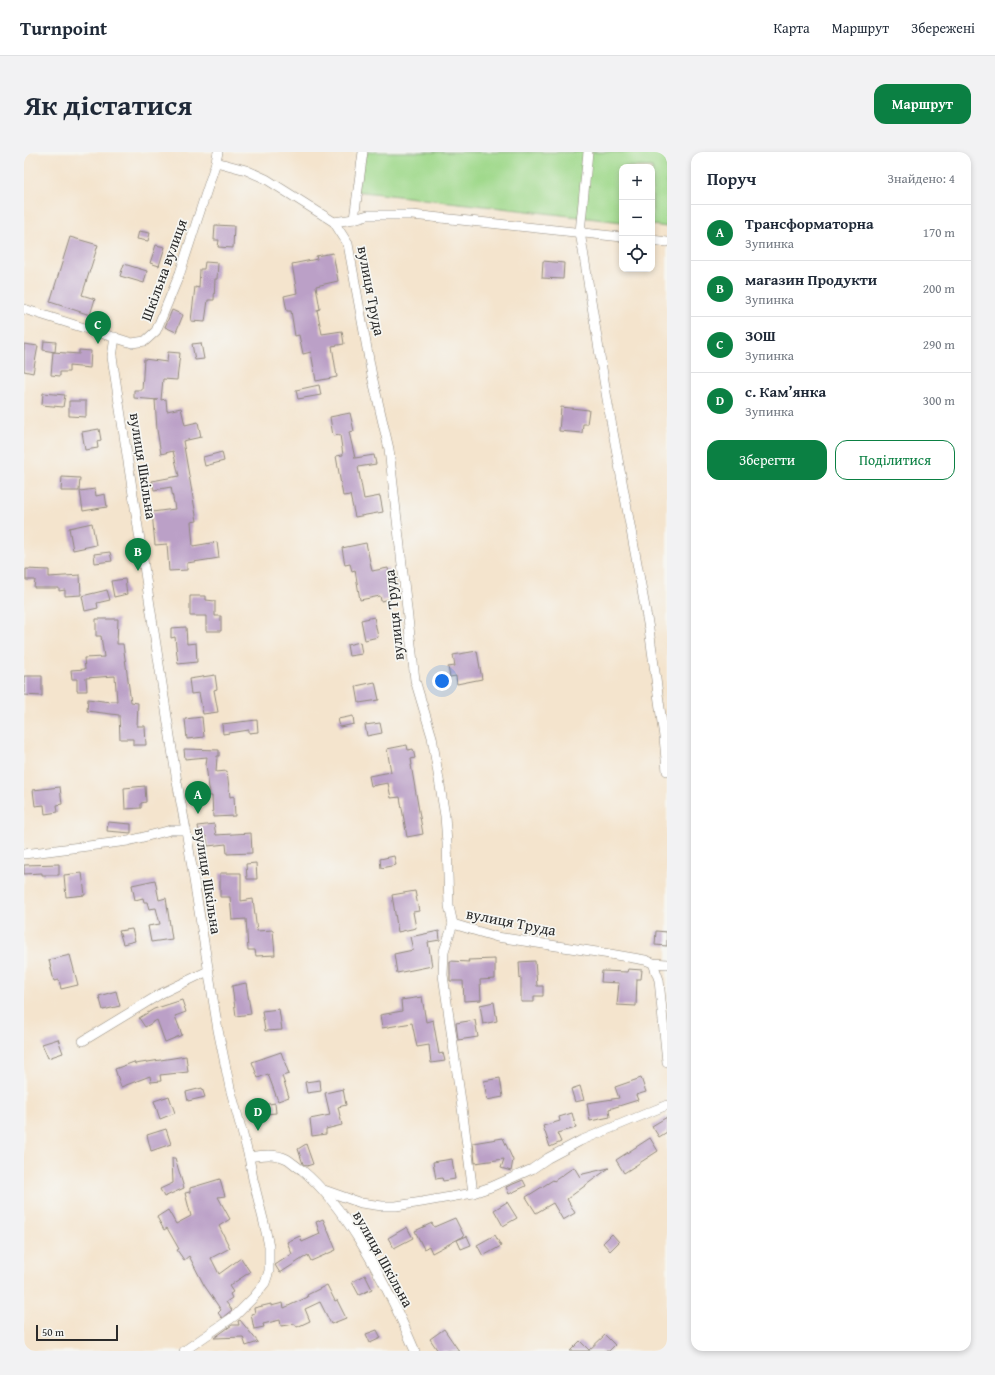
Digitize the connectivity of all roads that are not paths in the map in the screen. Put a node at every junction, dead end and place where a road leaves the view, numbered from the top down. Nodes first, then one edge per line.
1 (218, 152) edge
2 (363, 152) edge
3 (588, 152) edge
4 (216, 162) junction
5 (354, 219) junction
6 (334, 222) junction
7 (580, 232) junction
8 (619, 237) edge
9 (655, 240) edge
10 (667, 242) edge
11 (24, 309) edge
12 (115, 338) junction
13 (667, 771) edge
14 (186, 830) junction
15 (24, 854) edge
16 (453, 924) junction
17 (654, 963) junction
18 (667, 964) edge
19 (208, 971) junction
20 (83, 1041) dead end
21 (667, 1062) edge
22 (667, 1104) edge
23 (249, 1157) junction
24 (324, 1190) junction
25 (473, 1192) junction
26 (184, 1351) edge
27 (415, 1351) edge

1 - 4 street, Шкільна вулиця
2 - 5 street
3 - 7 street
4 - 6 street, вулиця Труда
4 - 12 street, Шкільна вулиця
5 - 6 street
5 - 7 street
6 - 16 street, вулиця Труда
7 - 8 street
7 - 13 street
9 - 10 street
11 - 12 street, Шкільна вулиця
12 - 14 street, вулиця Шкільна
14 - 15 street
14 - 19 street, вулиця Шкільна
16 - 17 street, вулиця Труда
16 - 25 street
17 - 18 street, вулиця Труда
17 - 21 street
19 - 20 street
19 - 23 street, вулиця Шкільна
22 - 25 street
23 - 24 street, вулиця Шкільна
23 - 26 street
24 - 25 street
24 - 27 street, вулиця Шкільна

